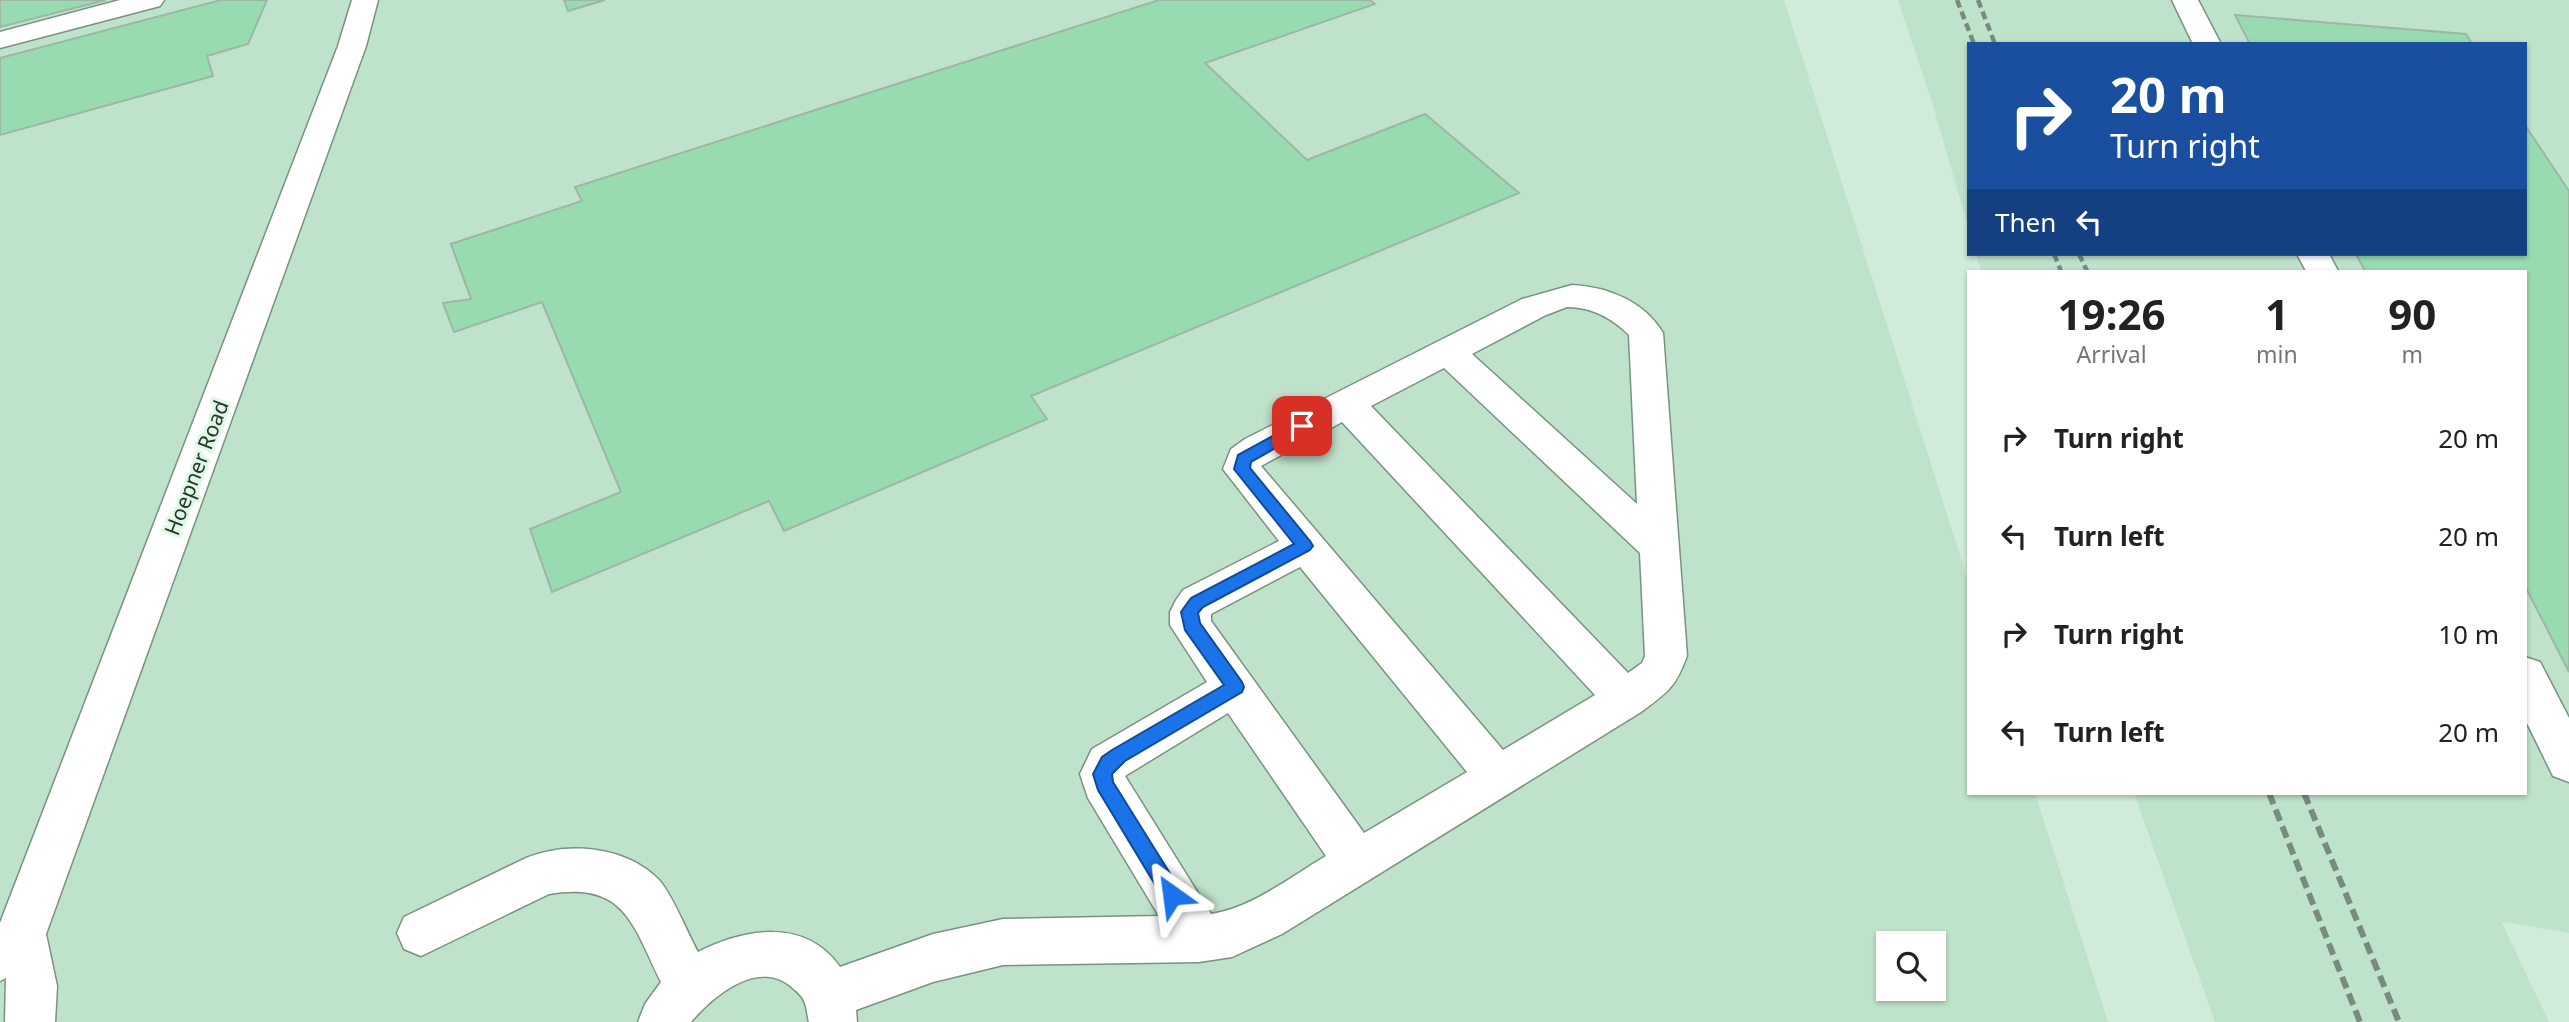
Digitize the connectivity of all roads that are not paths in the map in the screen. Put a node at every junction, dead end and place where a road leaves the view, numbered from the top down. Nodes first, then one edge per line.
1 (151, 0) edge
2 (365, 0) edge
3 (2185, 0) edge
4 (0, 40) edge
5 (2206, 42) edge
6 (1447, 351) junction
7 (1346, 403) junction
8 (1304, 546) junction
9 (1659, 547) junction
10 (2527, 679) edge
11 (1236, 687) junction
12 (1626, 699) junction
13 (2569, 762) edge
14 (1497, 776) junction
15 (1357, 862) junction
16 (421, 933) dead end
17 (1199, 939) junction
18 (11, 946) edge
19 (830, 1009) edge
20 (667, 1010) edge
21 (30, 1022) edge

1 - 4 street
2 - 18 street, Hoepner Road
3 - 5 street
6 - 7 street
6 - 9 street
6 - 9 street
7 - 8 street
7 - 12 street
8 - 11 street
8 - 14 street
9 - 12 street
10 - 13 street
11 - 15 street
11 - 17 street
12 - 14 street
14 - 15 street
15 - 17 street
16 - 20 street
17 - 19 street
18 - 21 street, Hoepner Road
19 - 20 street

